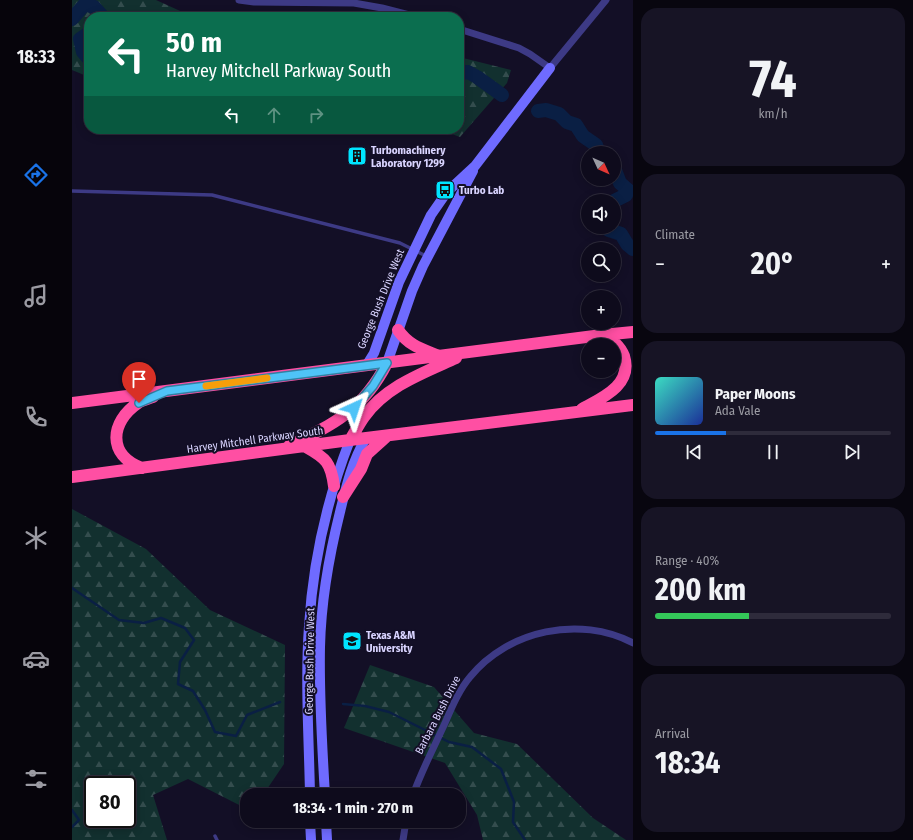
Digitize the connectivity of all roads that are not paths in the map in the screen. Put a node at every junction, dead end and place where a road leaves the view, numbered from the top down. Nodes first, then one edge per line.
1 (239, 0) edge
2 (606, 0) edge
3 (398, 12) edge
4 (464, 31) edge
5 (550, 68) junction
6 (475, 166) junction
7 (72, 191) edge
8 (413, 250) junction
9 (427, 257) junction
10 (398, 330) junction
11 (633, 332) edge
12 (602, 335) junction
13 (470, 352) junction
14 (440, 356) junction
15 (387, 363) junction
16 (366, 366) junction
17 (167, 391) junction
18 (72, 404) edge
19 (633, 405) edge
20 (578, 411) junction
21 (387, 436) junction
22 (366, 438) junction
23 (350, 440) junction
24 (306, 447) junction
25 (278, 450) junction
26 (142, 468) junction
27 (72, 477) edge
28 (334, 486) junction
29 (344, 497) junction
30 (633, 643) edge
31 (310, 788) edge
32 (325, 788) edge
33 (416, 788) edge
34 (310, 828) edge
35 (326, 828) edge
36 (405, 828) edge
37 (311, 840) edge
38 (327, 840) edge
39 (403, 840) edge

1 - 3 street
2 - 5 street, George Bush Drive West
4 - 5 street
5 - 6 main road, George Bush Drive West
6 - 8 main road, George Bush Drive West
6 - 9 main road, George Bush Drive West
7 - 8 lane
8 - 9 lane
8 - 16 main road, George Bush Drive West
9 - 10 main road, George Bush Drive West
10 - 14 highway
10 - 15 main road, George Bush Drive West
11 - 12 highway
12 - 13 highway
12 - 20 highway
13 - 14 highway
13 - 23 highway
14 - 15 highway
15 - 16 highway
15 - 25 highway
16 - 17 highway
17 - 18 highway
17 - 26 highway
19 - 20 highway, Harvey Mitchell Parkway South
20 - 21 highway, Harvey Mitchell Parkway South
21 - 22 highway, Harvey Mitchell Parkway South
21 - 29 highway
22 - 23 highway, Harvey Mitchell Parkway South
22 - 29 main road, George Bush Drive West
23 - 24 highway, Harvey Mitchell Parkway South
23 - 28 main road, George Bush Drive West
24 - 25 highway, Harvey Mitchell Parkway South
24 - 28 highway
25 - 26 highway, Harvey Mitchell Parkway South
26 - 27 highway, Harvey Mitchell Parkway South
28 - 31 main road, George Bush Drive West
29 - 32 main road, George Bush Drive West
30 - 33 street, Barbara Bush Drive
34 - 37 main road
35 - 38 main road
36 - 39 street

